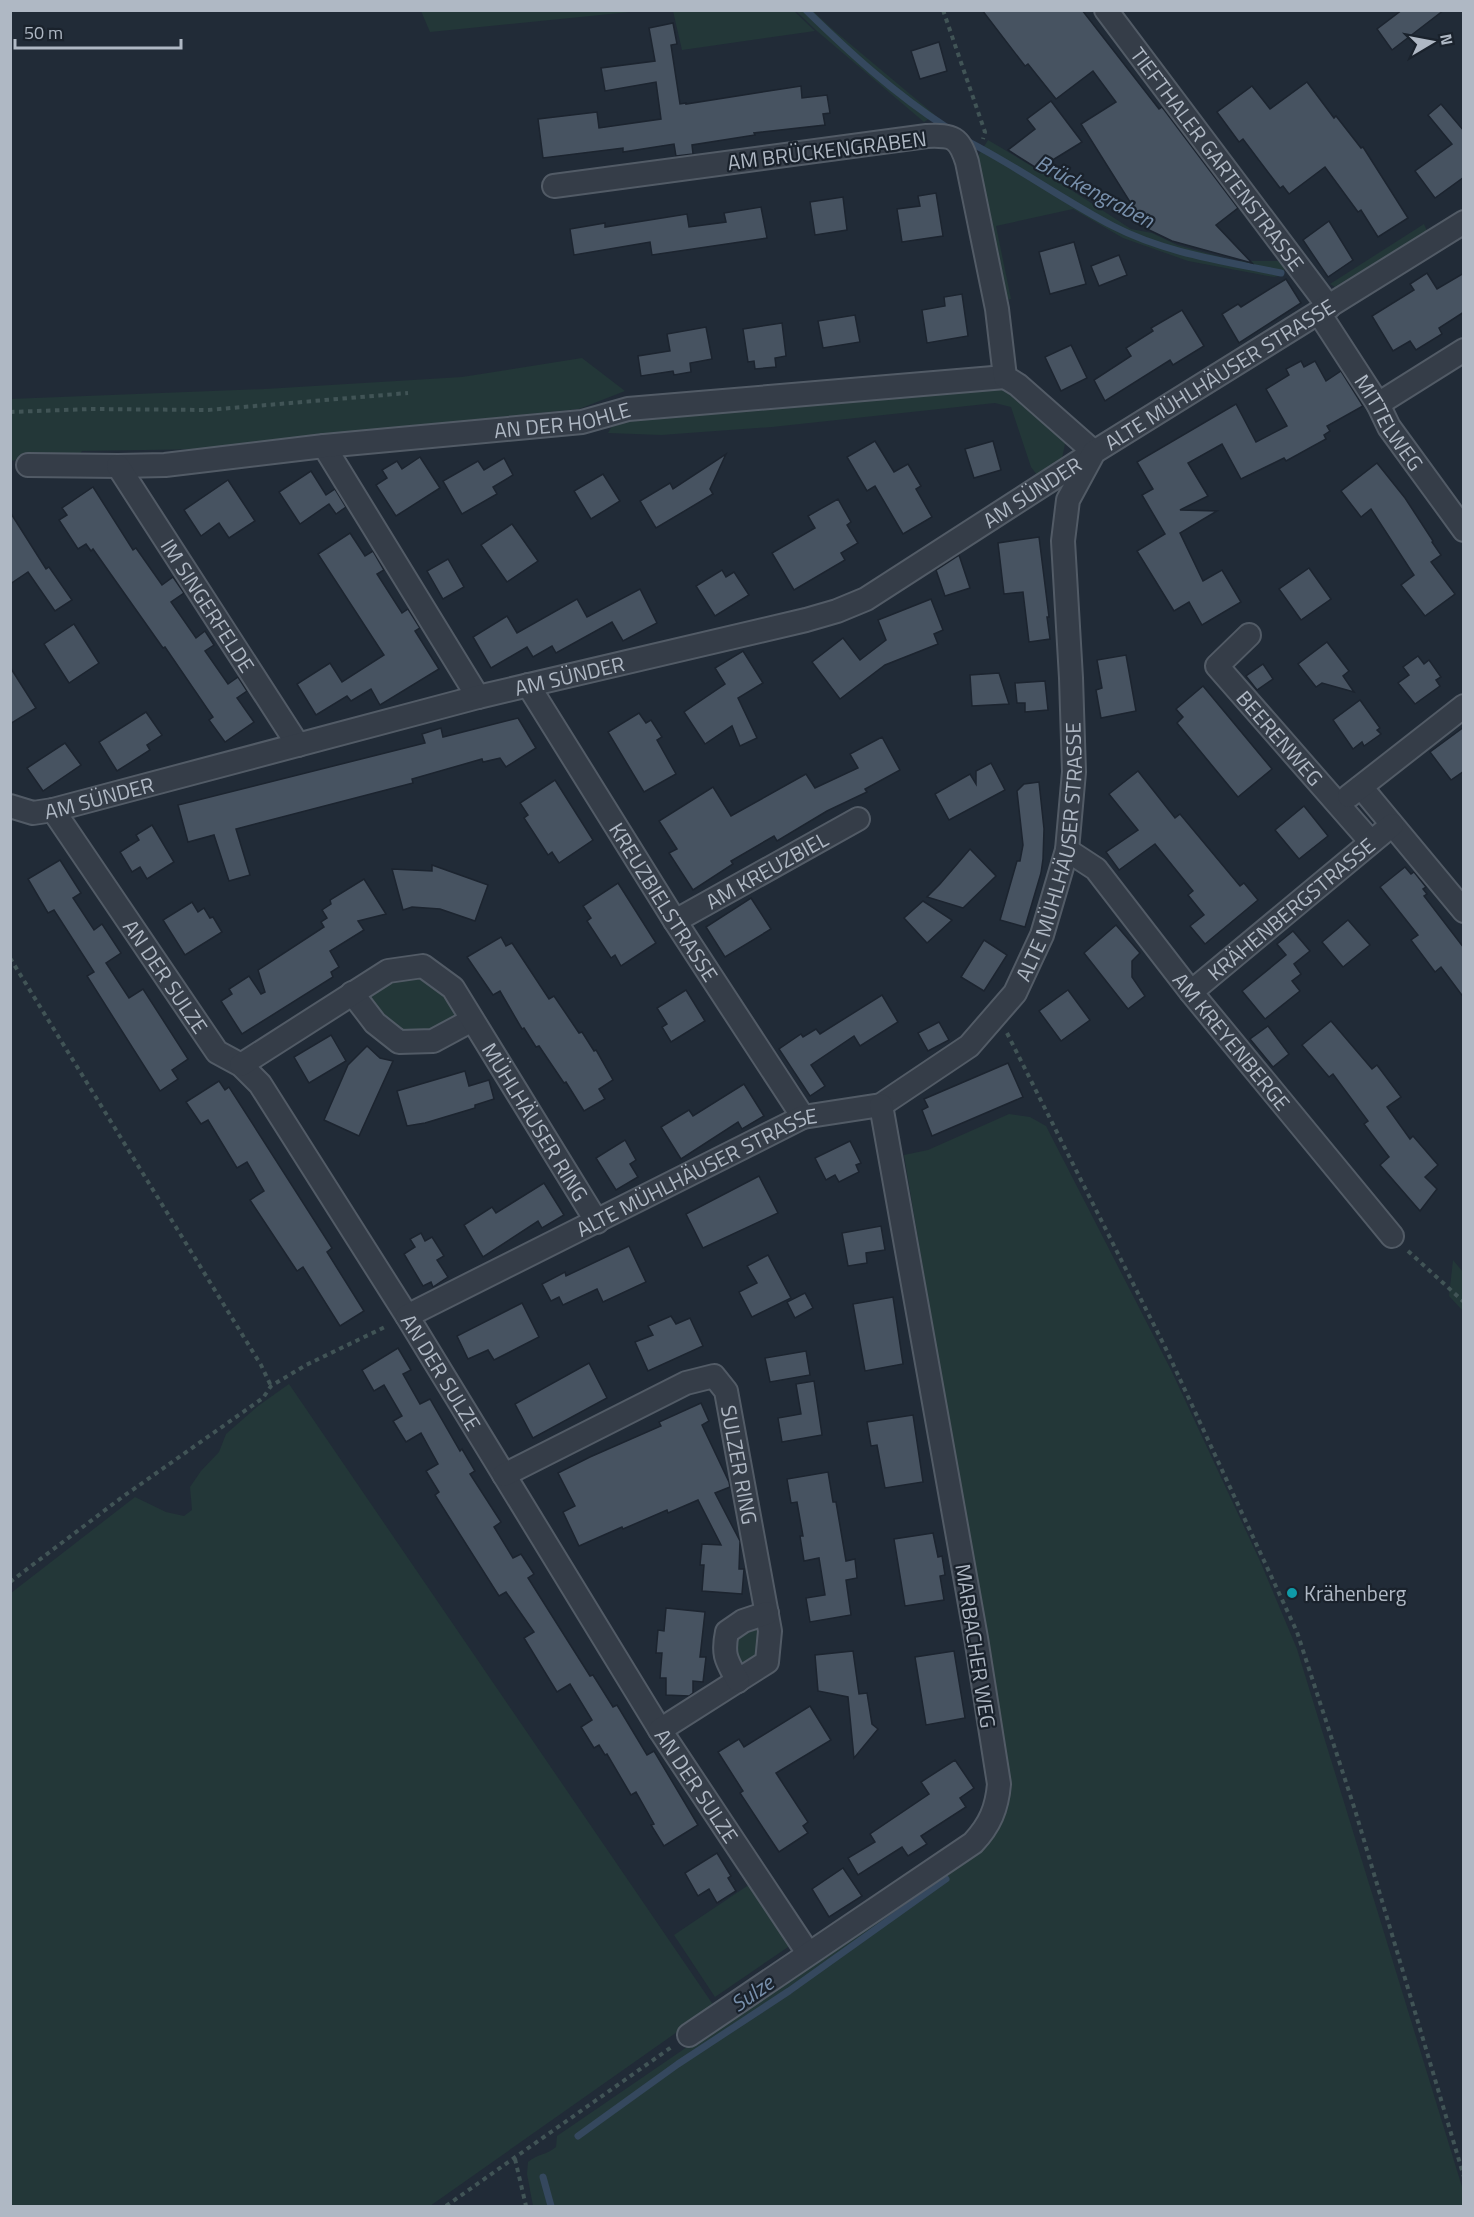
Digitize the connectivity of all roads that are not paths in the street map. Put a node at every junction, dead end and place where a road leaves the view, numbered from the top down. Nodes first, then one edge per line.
1 (1106, 10) edge
2 (554, 186) dead end
3 (1464, 222) edge
4 (1324, 310) junction
5 (1464, 350) edge
6 (1005, 377) junction
7 (1378, 404) junction
8 (324, 446) junction
9 (1094, 452) junction
10 (28, 465) dead end
11 (118, 466) junction
12 (1464, 530) edge
13 (1248, 635) dead end
14 (528, 685) junction
15 (478, 697) junction
16 (1464, 706) edge
17 (298, 745) junction
18 (1361, 787) junction
19 (1339, 803) junction
20 (10, 806) edge
21 (53, 810) junction
22 (858, 819) dead end
23 (1392, 825) junction
24 (1371, 842) junction
25 (1067, 850) junction
26 (1464, 911) edge
27 (675, 921) junction
28 (1191, 992) junction
29 (352, 993) junction
30 (472, 1020) junction
31 (241, 1065) junction
32 (881, 1105) junction
33 (803, 1117) junction
34 (597, 1222) junction
35 (1392, 1236) road end
36 (408, 1316) junction
37 (504, 1475) junction
38 (767, 1613) junction
39 (738, 1681) junction
40 (660, 1730) junction
41 (808, 1953) junction
42 (689, 2035) road end

1 - 4 street, TIEFTHALER GARTENSTRASSE
2 - 6 street, AM BRÜCKENGRABEN
3 - 4 street, ALTE MÜHLHÄUSER STRASSE
4 - 7 street, MITTELWEG
4 - 9 street, ALTE MÜHLHÄUSER STRASSE
5 - 7 street
6 - 8 street, AN DER HOHLE
6 - 9 street
7 - 12 street, MITTELWEG
8 - 11 street, AN DER HOHLE
8 - 15 street
9 - 14 street, AM SÜNDER
9 - 25 street, ALTE MÜHLHÄUSER STRASSE
10 - 11 street, AN DER HOHLE
11 - 17 street, IM SINGERFELDE
13 - 19 street, BEERENWEG
14 - 15 street, AM SÜNDER
14 - 27 street, KREUZBIELSTRASSE
15 - 17 street, AM SÜNDER
16 - 18 street
17 - 21 street, AM SÜNDER
18 - 19 street
18 - 23 street
19 - 24 street, BEERENWEG
20 - 21 street, AM SÜNDER
21 - 31 street, AN DER SULZE
22 - 27 street, AM KREUZBIEL
23 - 24 street, KRÄHENBERGSTRASSE
23 - 26 street
24 - 28 street, KRÄHENBERGSTRASSE
25 - 28 street, AM KREYENBERGE
25 - 32 street, ALTE MÜHLHÄUSER STRASSE
27 - 33 street, KREUZBIELSTRASSE
28 - 35 street, AM KREYENBERGE
29 - 30 street, MÜHLHÄUSER RING
29 - 30 street, MÜHLHÄUSER RING
29 - 31 street, MÜHLHÄUSER RING
30 - 34 street, MÜHLHÄUSER RING
31 - 36 street, AN DER SULZE
32 - 33 street, ALTE MÜHLHÄUSER STRASSE
32 - 41 street, MARBACHER WEG
33 - 34 street, ALTE MÜHLHÄUSER STRASSE
34 - 36 street, ALTE MÜHLHÄUSER STRASSE
36 - 37 street, AN DER SULZE
37 - 38 street, SULZER RING
37 - 40 street, AN DER SULZE
38 - 39 street, SULZER RING
38 - 39 street
39 - 40 street, SULZER RING
40 - 41 street, AN DER SULZE
41 - 42 street, MARBACHER WEG

